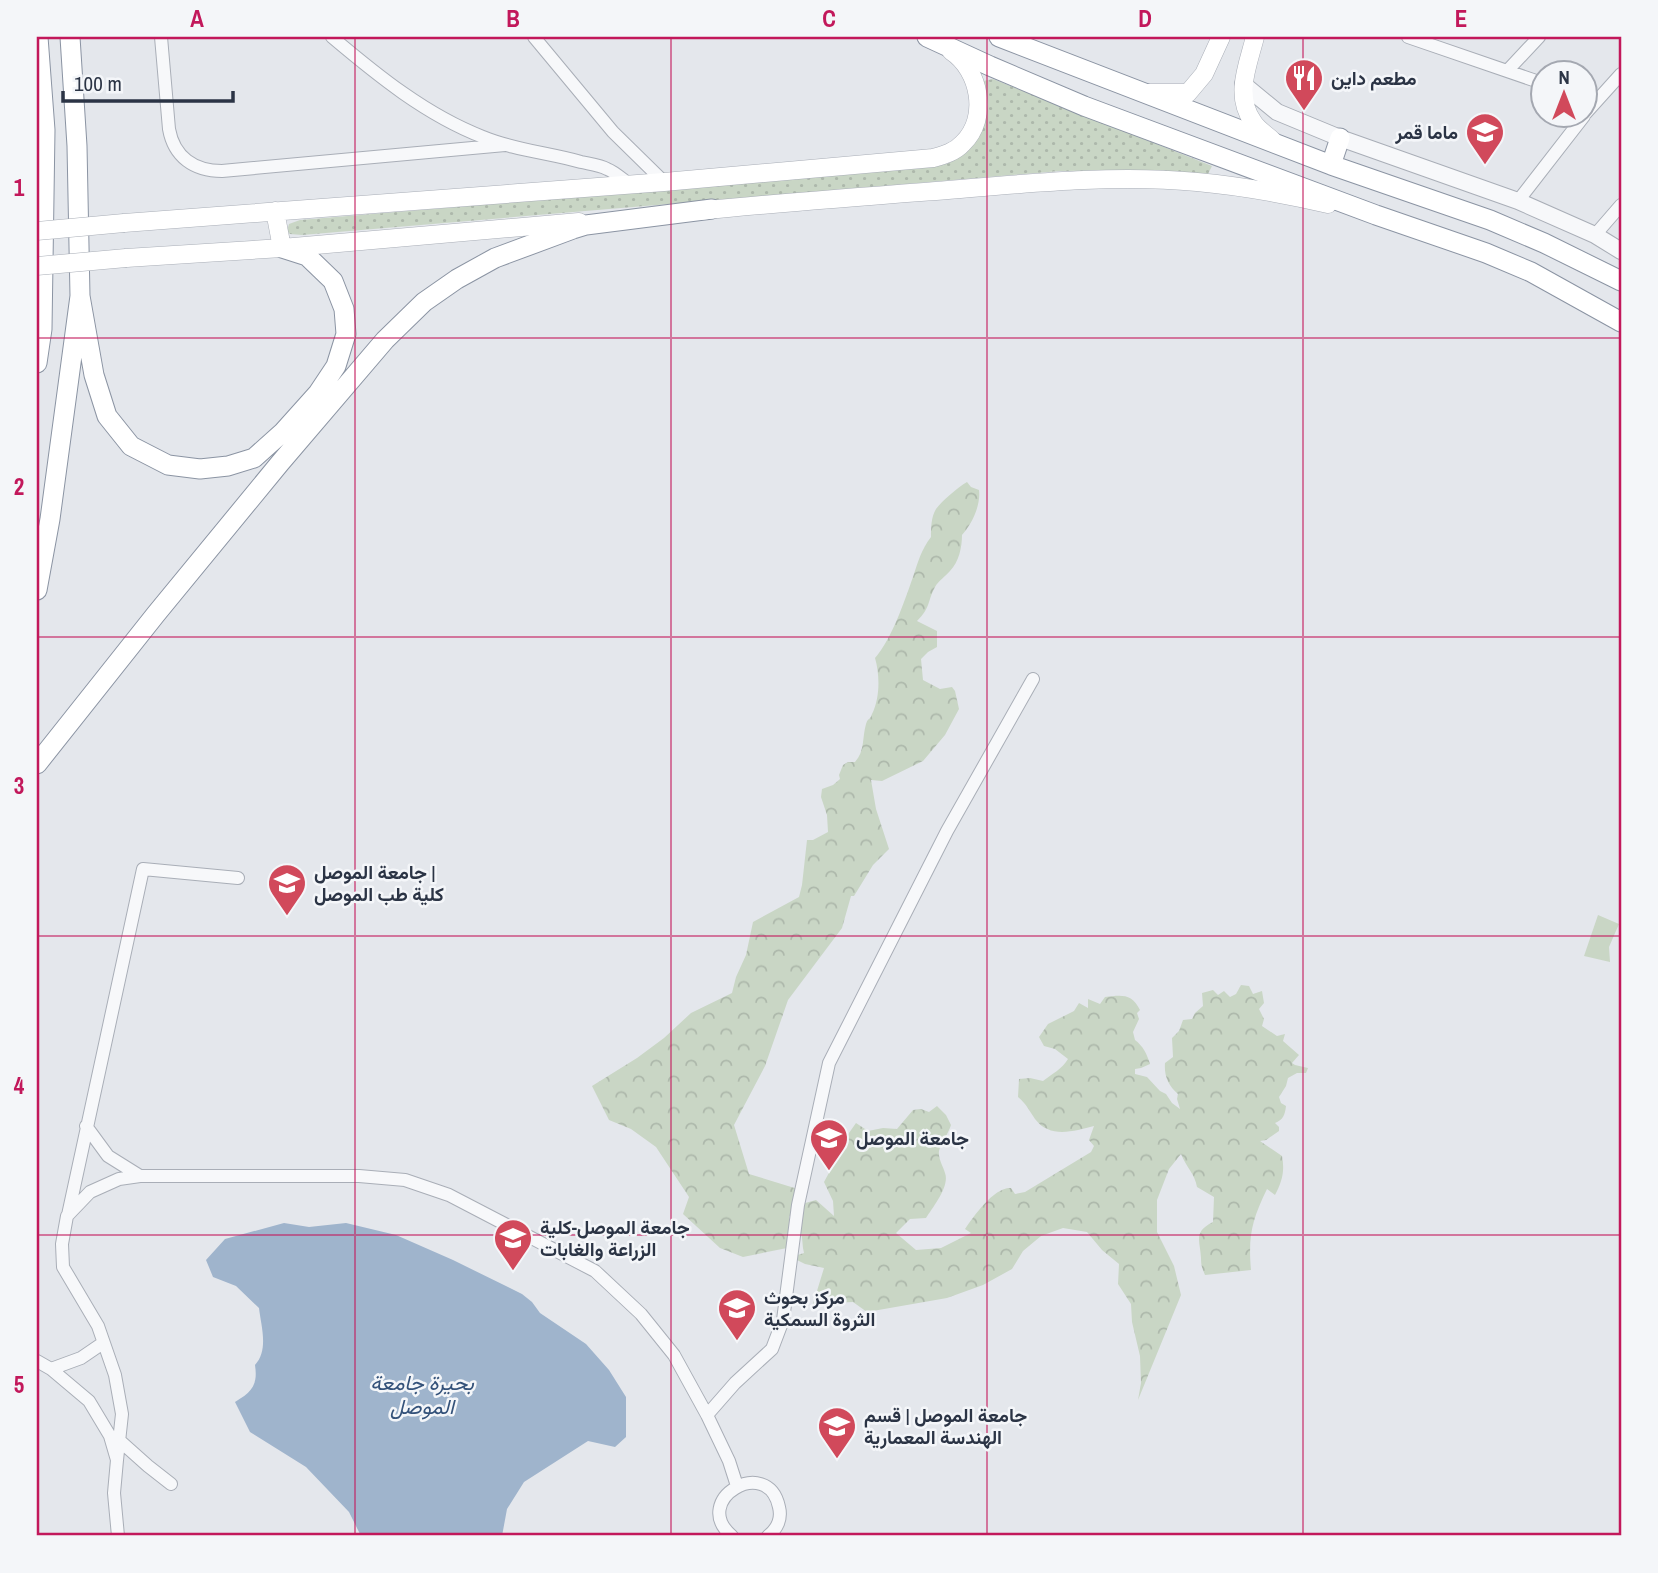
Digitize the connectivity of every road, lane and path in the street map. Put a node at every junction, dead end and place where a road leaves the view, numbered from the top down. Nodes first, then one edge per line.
1 (37, 37) edge
2 (70, 37) edge
3 (161, 37) edge
4 (331, 37) edge
5 (534, 37) edge
6 (927, 37) edge
7 (999, 37) edge
8 (1221, 37) edge
9 (1255, 37) edge
10 (1408, 37) edge
11 (1539, 37) edge
12 (1508, 70) junction
13 (1621, 74) edge
14 (1528, 78) edge
15 (1243, 84) junction
16 (1144, 93) junction
17 (1598, 93) edge
18 (1572, 130) edge
19 (1340, 138) junction
20 (505, 145) junction
21 (1279, 145) junction
22 (1331, 165) junction
23 (664, 182) junction
24 (629, 184) junction
25 (1518, 201) junction
26 (1621, 205) edge
27 (712, 209) junction
28 (275, 211) junction
29 (1377, 215) junction
30 (37, 231) edge
31 (1595, 235) junction
32 (1544, 243) junction
33 (282, 248) junction
34 (1621, 251) edge
35 (37, 266) edge
36 (1531, 272) junction
37 (1621, 281) edge
38 (80, 296) junction
39 (1621, 322) edge
40 (37, 363) edge
41 (37, 590) edge
42 (1033, 679) dead end
43 (37, 764) edge
44 (238, 878) dead end
45 (86, 1126) junction
46 (140, 1176) junction
47 (68, 1216) junction
48 (103, 1343) junction
49 (37, 1361) edge
50 (51, 1369) junction
51 (707, 1415) junction
52 (120, 1441) junction
53 (117, 1460) junction
54 (171, 1484) dead end
55 (737, 1486) junction
56 (118, 1536) edge
57 (732, 1536) edge
58 (768, 1536) edge

1 - 40 highway
2 - 38 highway
3 - 20 street
4 - 20 street
5 - 23 street
6 - 23 main road
6 - 29 highway
7 - 16 highway
8 - 16 main road
9 - 15 main road
10 - 12 street
11 - 12 street
12 - 14 street
13 - 17 street
15 - 19 street
15 - 21 main road
16 - 21 highway
18 - 25 street
19 - 22 highway
19 - 25 street
20 - 24 street
21 - 22 highway
22 - 32 highway
23 - 24 main road
24 - 28 main road
25 - 31 street
26 - 31 street
27 - 29 main road
27 - 33 main road
27 - 43 highway
28 - 30 main road, bridge
28 - 33 main road
29 - 36 highway
31 - 34 street
32 - 36 highway
32 - 37 highway
33 - 35 main road, bridge
33 - 38 highway
36 - 39 highway
38 - 41 highway
42 - 51 street
44 - 45 street
45 - 46 street
45 - 47 street
46 - 47 street
46 - 51 street
47 - 48 street
48 - 50 street
48 - 52 street
49 - 50 street
50 - 53 street
51 - 55 street
52 - 53 street
52 - 54 street
53 - 56 street
55 - 57 street
55 - 58 street

